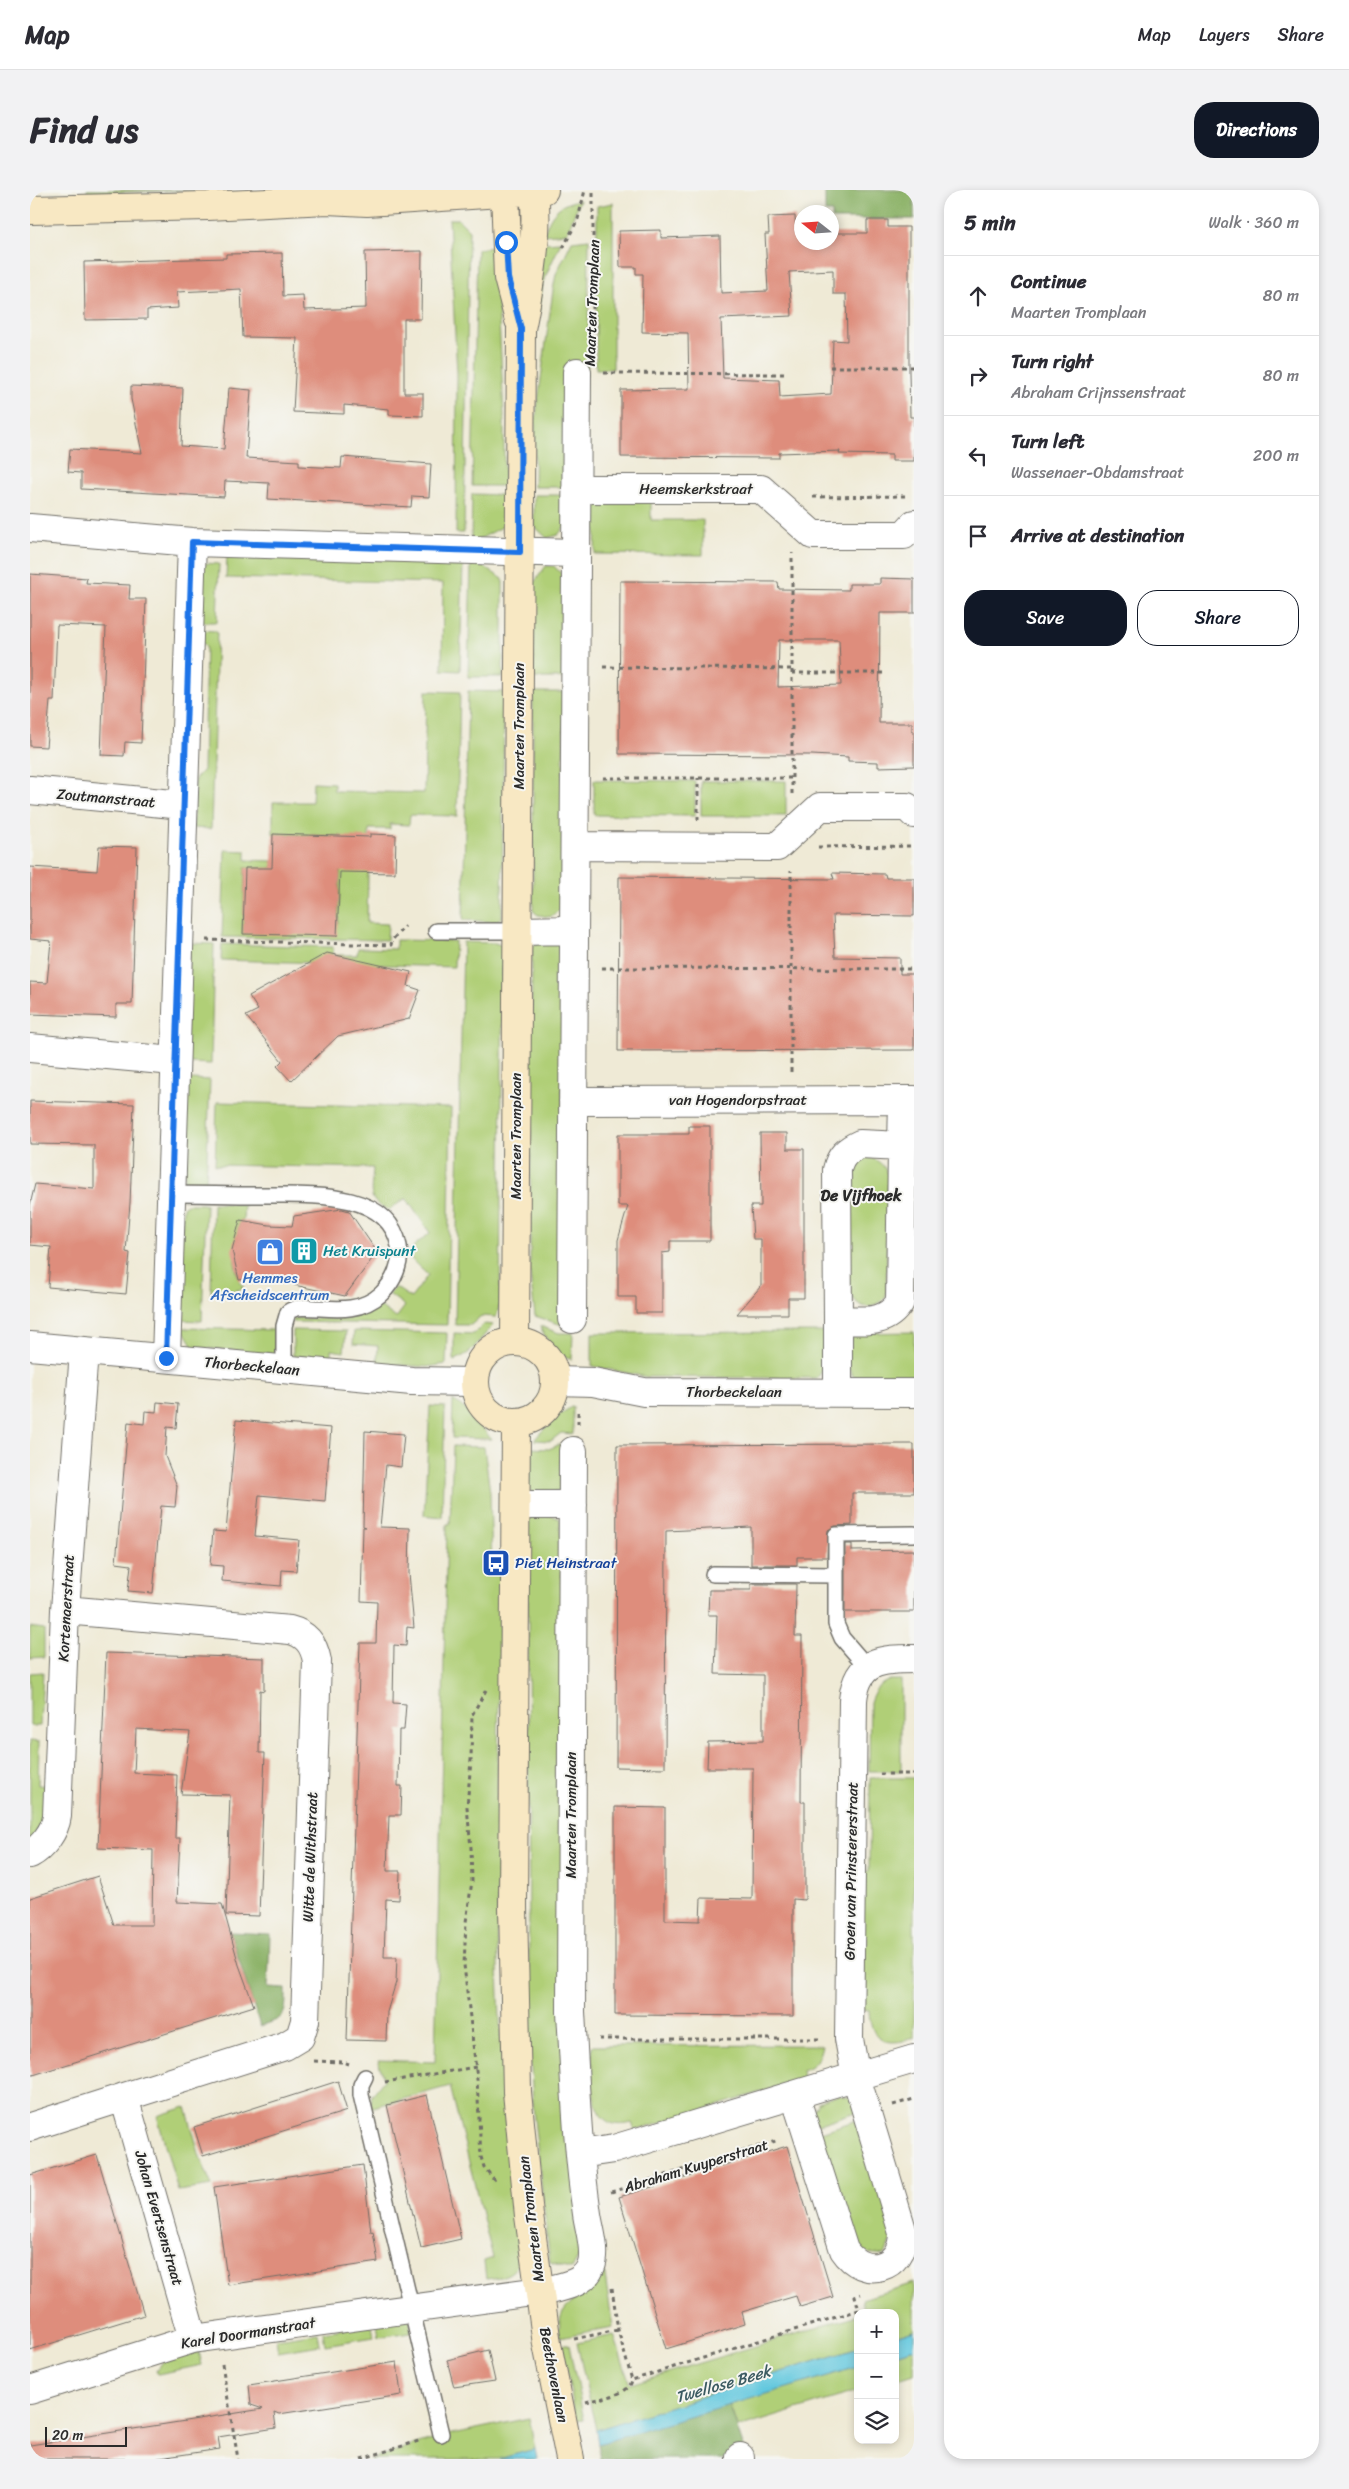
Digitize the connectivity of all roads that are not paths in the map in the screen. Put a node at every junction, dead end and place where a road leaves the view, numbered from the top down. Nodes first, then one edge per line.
1 (373, 190) edge
2 (537, 190) edge
3 (504, 192) edge
4 (327, 200) junction
5 (30, 210) edge
6 (521, 329) junction
7 (584, 373) road end
8 (576, 490) junction
9 (914, 524) edge
10 (30, 528) edge
11 (192, 542) junction
12 (520, 552) junction
13 (576, 553) junction
14 (30, 790) edge
15 (183, 805) junction
16 (914, 814) edge
17 (575, 846) junction
18 (436, 930) dead end
19 (574, 930) junction
20 (518, 931) junction
21 (30, 1048) edge
22 (174, 1061) junction
23 (908, 1100) edge
24 (573, 1101) junction
25 (902, 1146) junction
26 (171, 1194) junction
27 (572, 1319) dead end
28 (838, 1320) junction
29 (516, 1341) junction
30 (30, 1346) edge
31 (84, 1351) junction
32 (166, 1358) junction
33 (284, 1369) junction
34 (555, 1381) junction
35 (474, 1382) junction
36 (914, 1392) edge
37 (838, 1393) junction
38 (516, 1422) junction
39 (573, 1451) dead end
40 (516, 1505) junction
41 (573, 1505) junction
42 (914, 1534) edge
43 (713, 1574) dead end
44 (836, 1575) junction
45 (64, 1610) junction
46 (914, 1659) edge
47 (867, 1668) junction
48 (30, 1854) edge
49 (914, 2059) edge
50 (365, 2077) road end
51 (856, 2077) junction
52 (795, 2096) junction
53 (124, 2097) junction
54 (30, 2127) edge
55 (580, 2154) junction
56 (539, 2291) junction
57 (412, 2308) junction
58 (192, 2339) junction
59 (30, 2390) edge
60 (441, 2434) road end
61 (570, 2459) edge

1 - 4 street
2 - 3 street
2 - 6 street, Maarten Tromplaan
3 - 4 street
3 - 6 street, Maarten Tromplaan
4 - 5 street
6 - 12 street, Maarten Tromplaan
7 - 8 street, Maarten Tromplaan
8 - 9 street, Heemskerkstraat
8 - 13 street, Maarten Tromplaan
10 - 11 street
11 - 12 street
11 - 15 street
12 - 13 street
12 - 20 street, Maarten Tromplaan
13 - 17 street, Maarten Tromplaan
14 - 15 street, Zoutmanstraat
15 - 22 street
16 - 17 street
17 - 19 street, Maarten Tromplaan
18 - 20 lane
19 - 20 street
19 - 24 street, Maarten Tromplaan
20 - 29 street, Maarten Tromplaan
21 - 22 street
22 - 26 street
23 - 24 street, van Hogendorpstraat
23 - 25 street, van Hogendorpstraat
24 - 27 street, Maarten Tromplaan
25 - 28 street, van Hogendorpstraat
25 - 28 street
26 - 32 street
26 - 33 lane
28 - 37 street
29 - 34 street
29 - 35 street
30 - 31 street, Thorbeckelaan
31 - 32 street, Thorbeckelaan
31 - 45 street, Kortenaerstraat
32 - 33 street, Thorbeckelaan
33 - 35 street, Thorbeckelaan
34 - 37 street, Thorbeckelaan
34 - 38 street
35 - 38 street
36 - 37 street, Thorbeckelaan
38 - 40 street, Maarten Tromplaan
39 - 41 street, Maarten Tromplaan
40 - 41 street
40 - 56 street, Maarten Tromplaan
41 - 55 street, Maarten Tromplaan
42 - 44 lane
43 - 44 lane
44 - 47 lane
45 - 48 street, Kortenaerstraat
45 - 53 street, Witte de Withstraat
46 - 47 street
47 - 51 street, Groen van Prinstererstraat
49 - 51 street
50 - 57 lane
51 - 52 street
51 - 52 street
52 - 55 street
53 - 54 street
53 - 58 street, Johan Evertsenstraat
55 - 56 street, Maarten Tromplaan
56 - 57 street, Karel Doormanstraat
56 - 61 street, Beethovenlaan
57 - 58 street, Karel Doormanstraat
57 - 60 lane
58 - 59 street, Karel Doormanstraat

